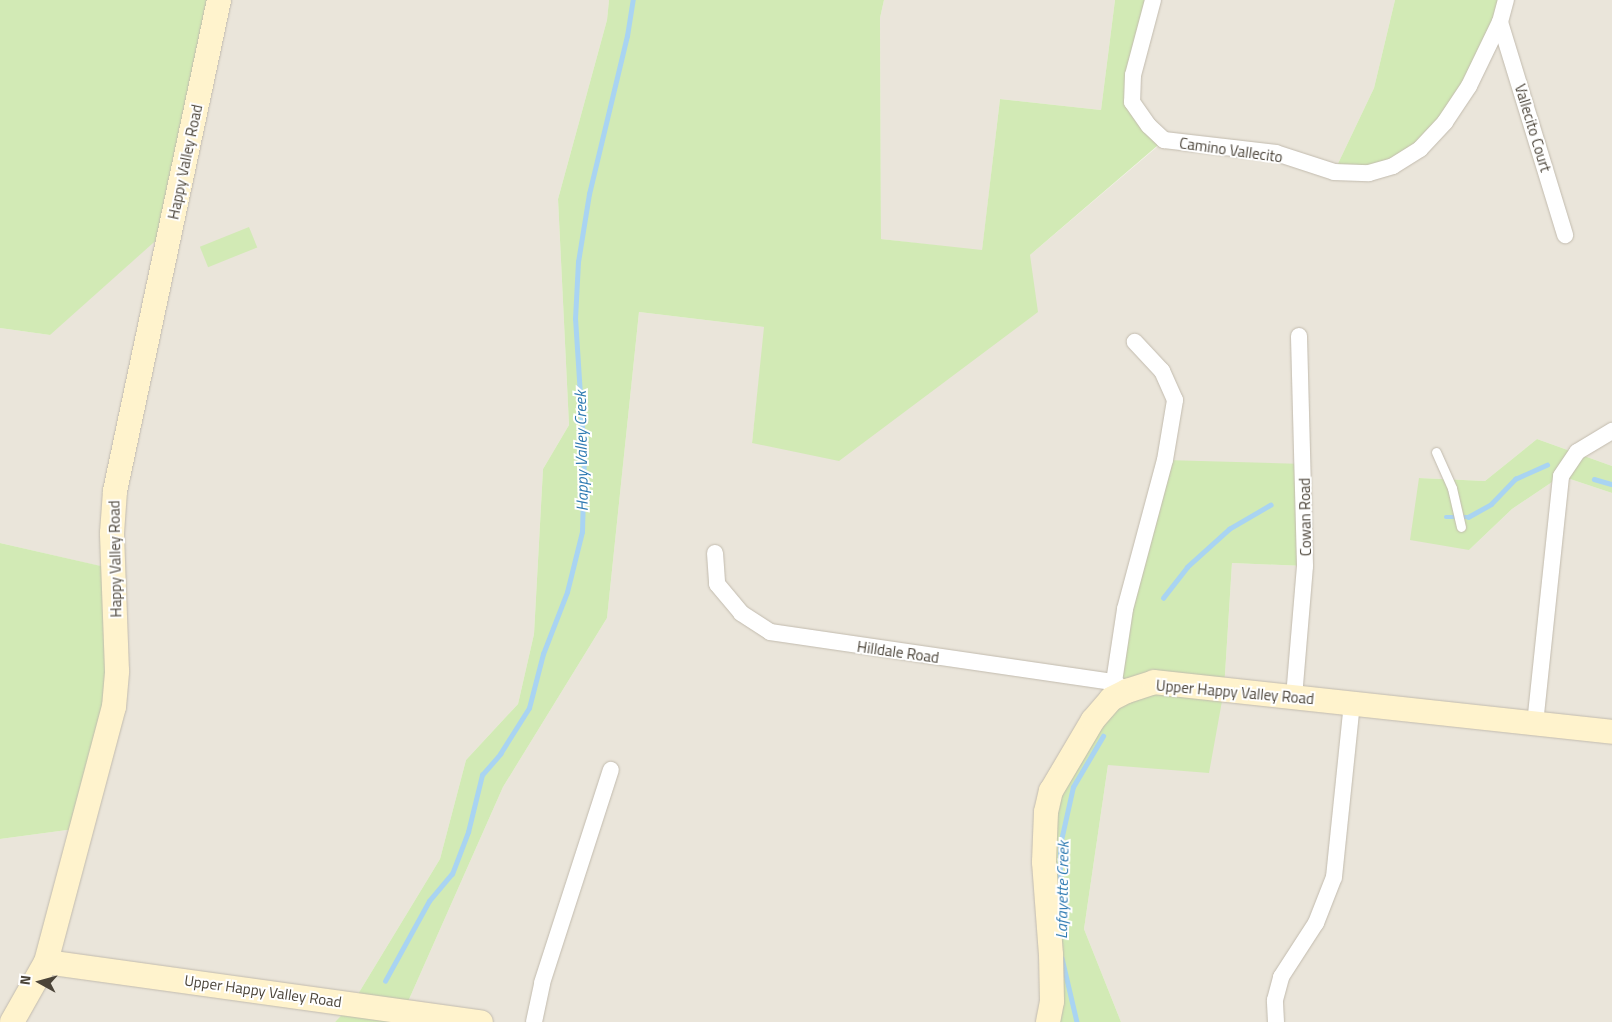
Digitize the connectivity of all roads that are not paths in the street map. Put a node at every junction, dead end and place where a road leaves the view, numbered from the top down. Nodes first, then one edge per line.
1 (219, 0) edge
2 (1153, 0) edge
3 (1506, 0) edge
4 (1500, 22) junction
5 (1565, 235) dead end
6 (1300, 336) dead end
7 (1135, 342) dead end
8 (1612, 431) edge
9 (1436, 452) dead end
10 (1461, 527) dead end
11 (715, 553) dead end
12 (1120, 686) junction
13 (1294, 697) junction
14 (1352, 704) junction
15 (1535, 724) junction
16 (1612, 732) edge
17 (611, 770) dead end
18 (46, 962) junction
19 (12, 1022) edge
20 (481, 1022) edge
21 (534, 1022) edge
22 (1048, 1022) edge
23 (1276, 1022) edge

1 - 18 street, Happy Valley Road
2 - 4 street, Camino Vallecito
3 - 4 street, Camino Vallecito
4 - 5 street, Vallecito Court
6 - 13 street, Cowan Road
7 - 12 street
8 - 15 street
9 - 10 lane
11 - 12 street, Hilldale Road
12 - 13 street, Upper Happy Valley Road
12 - 22 street, Upper Happy Valley Road
13 - 14 street, Upper Happy Valley Road
14 - 15 street, Upper Happy Valley Road
14 - 23 street
15 - 16 street, Upper Happy Valley Road
17 - 21 street
18 - 19 street, Happy Valley Road
18 - 20 street, Upper Happy Valley Road

